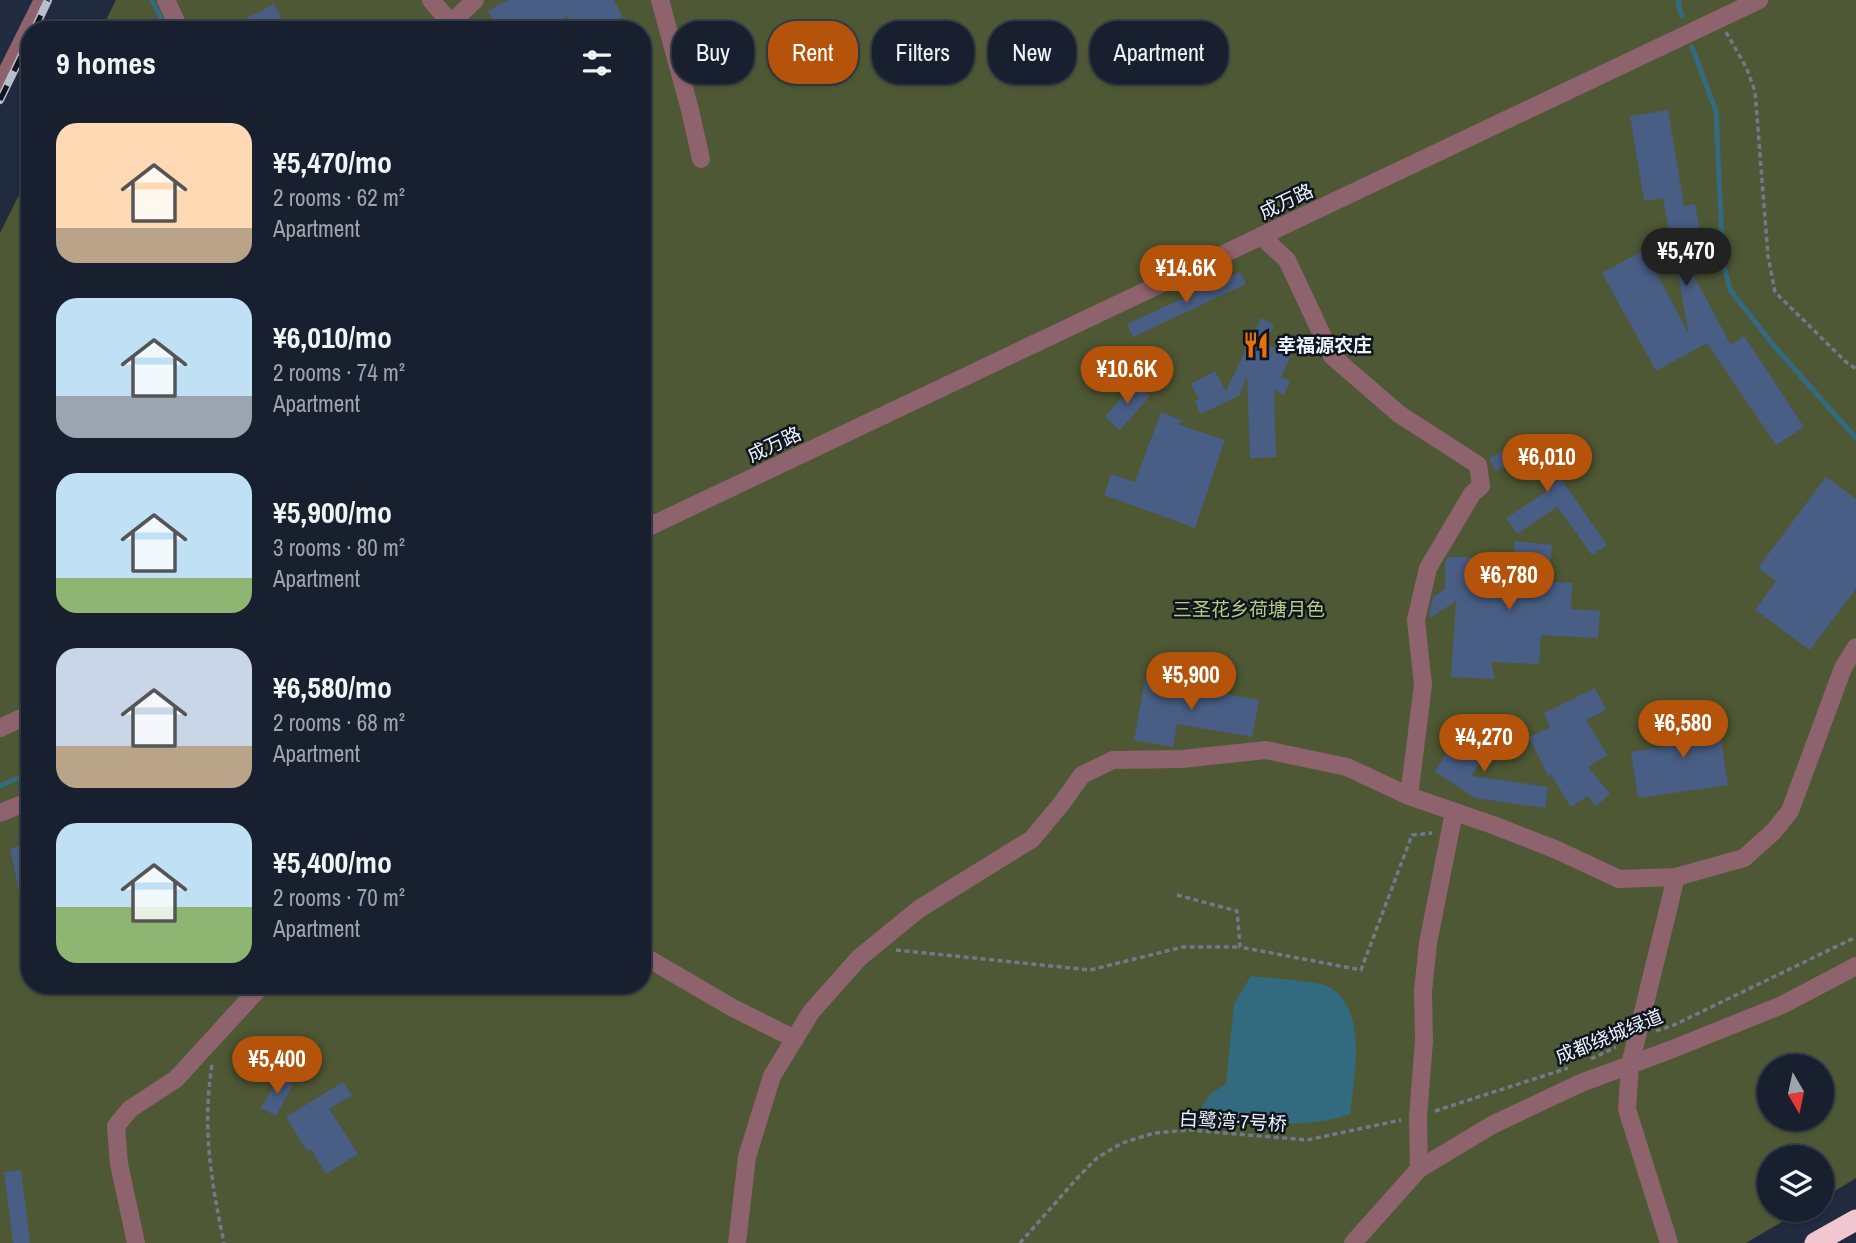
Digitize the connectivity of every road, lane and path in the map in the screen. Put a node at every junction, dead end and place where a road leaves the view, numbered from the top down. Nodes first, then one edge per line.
1 (43, 0) edge
2 (166, 0) edge
3 (431, 0) edge
4 (475, 0) edge
5 (660, 0) edge
6 (1759, 0) edge
7 (1719, 19) junction
8 (32, 21) edge
9 (176, 21) edge
10 (450, 21) edge
11 (458, 21) edge
12 (21, 44) edge
13 (0, 86) edge
14 (701, 159) dead end
15 (1261, 236) junction
16 (1856, 369) edge
17 (651, 526) edge
18 (1856, 647) edge
19 (21, 718) edge
20 (0, 727) edge
21 (1409, 796) junction
22 (21, 805) edge
23 (1454, 812) junction
24 (0, 813) edge
25 (1412, 835) dead end
26 (1676, 877) junction
27 (1177, 894) dead end
28 (1856, 937) edge
29 (1240, 947) junction
30 (872, 948) junction
31 (651, 960) edge
32 (1856, 967) edge
33 (254, 994) edge
34 (1639, 1037) junction
35 (795, 1039) junction
36 (213, 1041) junction
37 (1588, 1060) dead end
38 (1630, 1065) junction
39 (1576, 1066) dead end
40 (1418, 1117) junction
41 (1360, 1128) joint
42 (1419, 1169) junction
43 (1856, 1220) edge
44 (136, 1243) edge
45 (224, 1243) edge
46 (737, 1243) edge
47 (1020, 1243) edge
48 (1353, 1243) edge
49 (1669, 1243) edge
50 (1815, 1243) edge

1 - 8 street
2 - 9 street
3 - 10 street
4 - 11 street
5 - 14 street
6 - 7 street, 成万路
7 - 15 street, 成万路
7 - 16 path
12 - 13 street
15 - 17 street, 成万路
15 - 21 street
18 - 26 street
19 - 20 street
21 - 23 street
21 - 30 street
22 - 24 street
23 - 26 street
23 - 40 street
25 - 29 path
26 - 34 street
27 - 29 path
28 - 34 path, 成都绕城绿道
29 - 30 path
30 - 35 street
31 - 35 street
32 - 38 street
33 - 36 street
34 - 37 path, 成都绕城绿道
34 - 38 street
35 - 46 street
36 - 44 street
36 - 45 path
38 - 42 street
38 - 49 street
39 - 40 path, 成都绕城绿道
40 - 41 path, 成都绕城绿道
40 - 42 street
41 - 47 path, 白鹭湾·7号桥
42 - 48 street
43 - 50 highway

